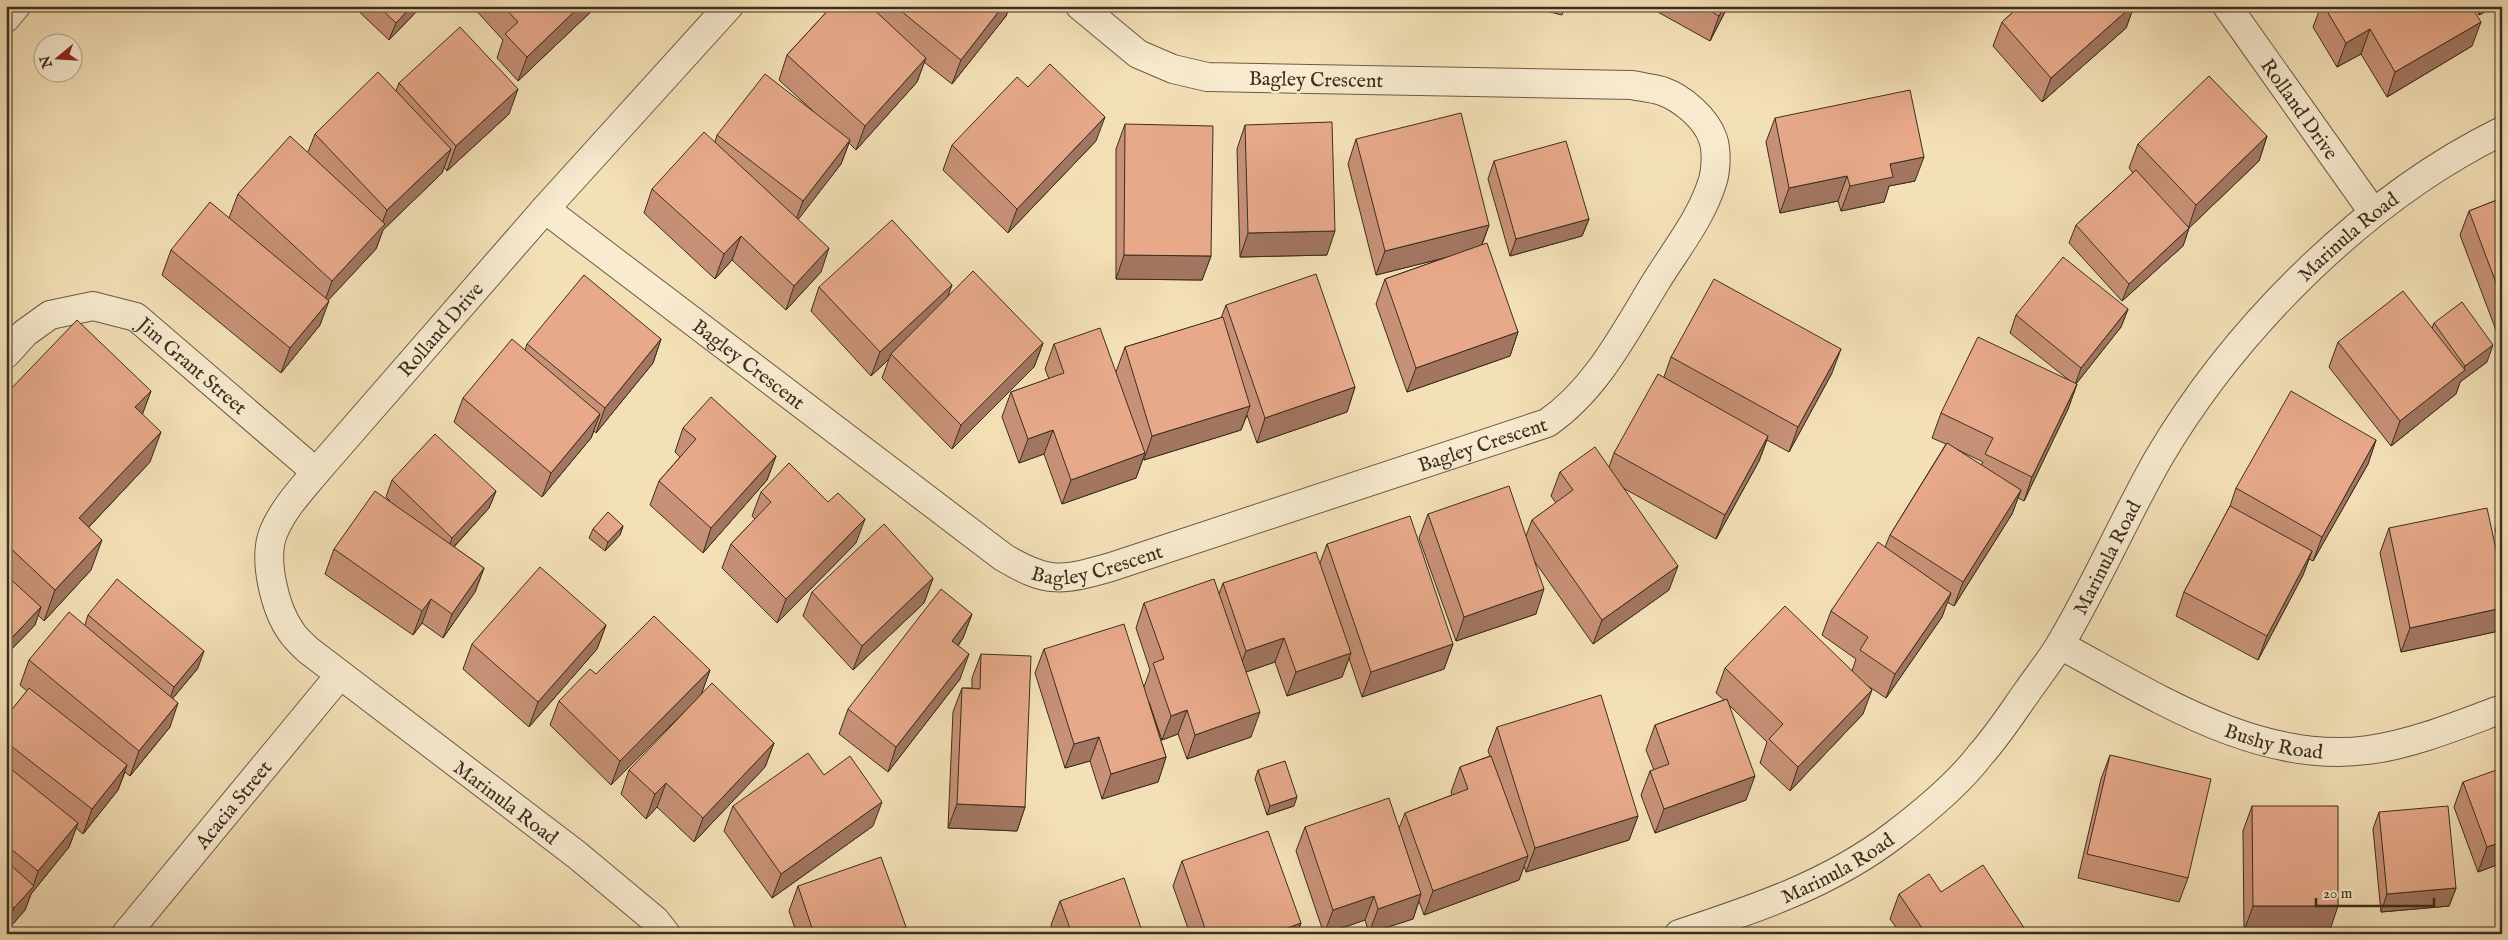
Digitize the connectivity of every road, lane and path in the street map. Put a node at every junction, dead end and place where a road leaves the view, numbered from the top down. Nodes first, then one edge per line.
1 (16, 6) edge
2 (729, 6) edge
3 (1080, 6) edge
4 (2227, 6) edge
5 (6, 18) edge
6 (2502, 131) edge
7 (545, 209) junction
8 (2373, 212) junction
9 (6, 354) edge
10 (316, 472) junction
11 (2060, 646) junction
12 (340, 676) junction
13 (2502, 709) edge
14 (126, 934) edge
15 (666, 934) edge
16 (1679, 934) edge

1 - 5 street
2 - 7 street, Rolland Drive
3 - 7 street, Bagley Crescent
4 - 8 street, Rolland Drive
6 - 8 street, Marinula Road
7 - 10 street, Rolland Drive
8 - 11 street, Marinula Road
9 - 10 street, Jim Grant Street
10 - 12 street, Rolland Drive
11 - 13 street, Bushy Road
11 - 16 street, Marinula Road
12 - 14 street, Acacia Street
12 - 15 street, Marinula Road

